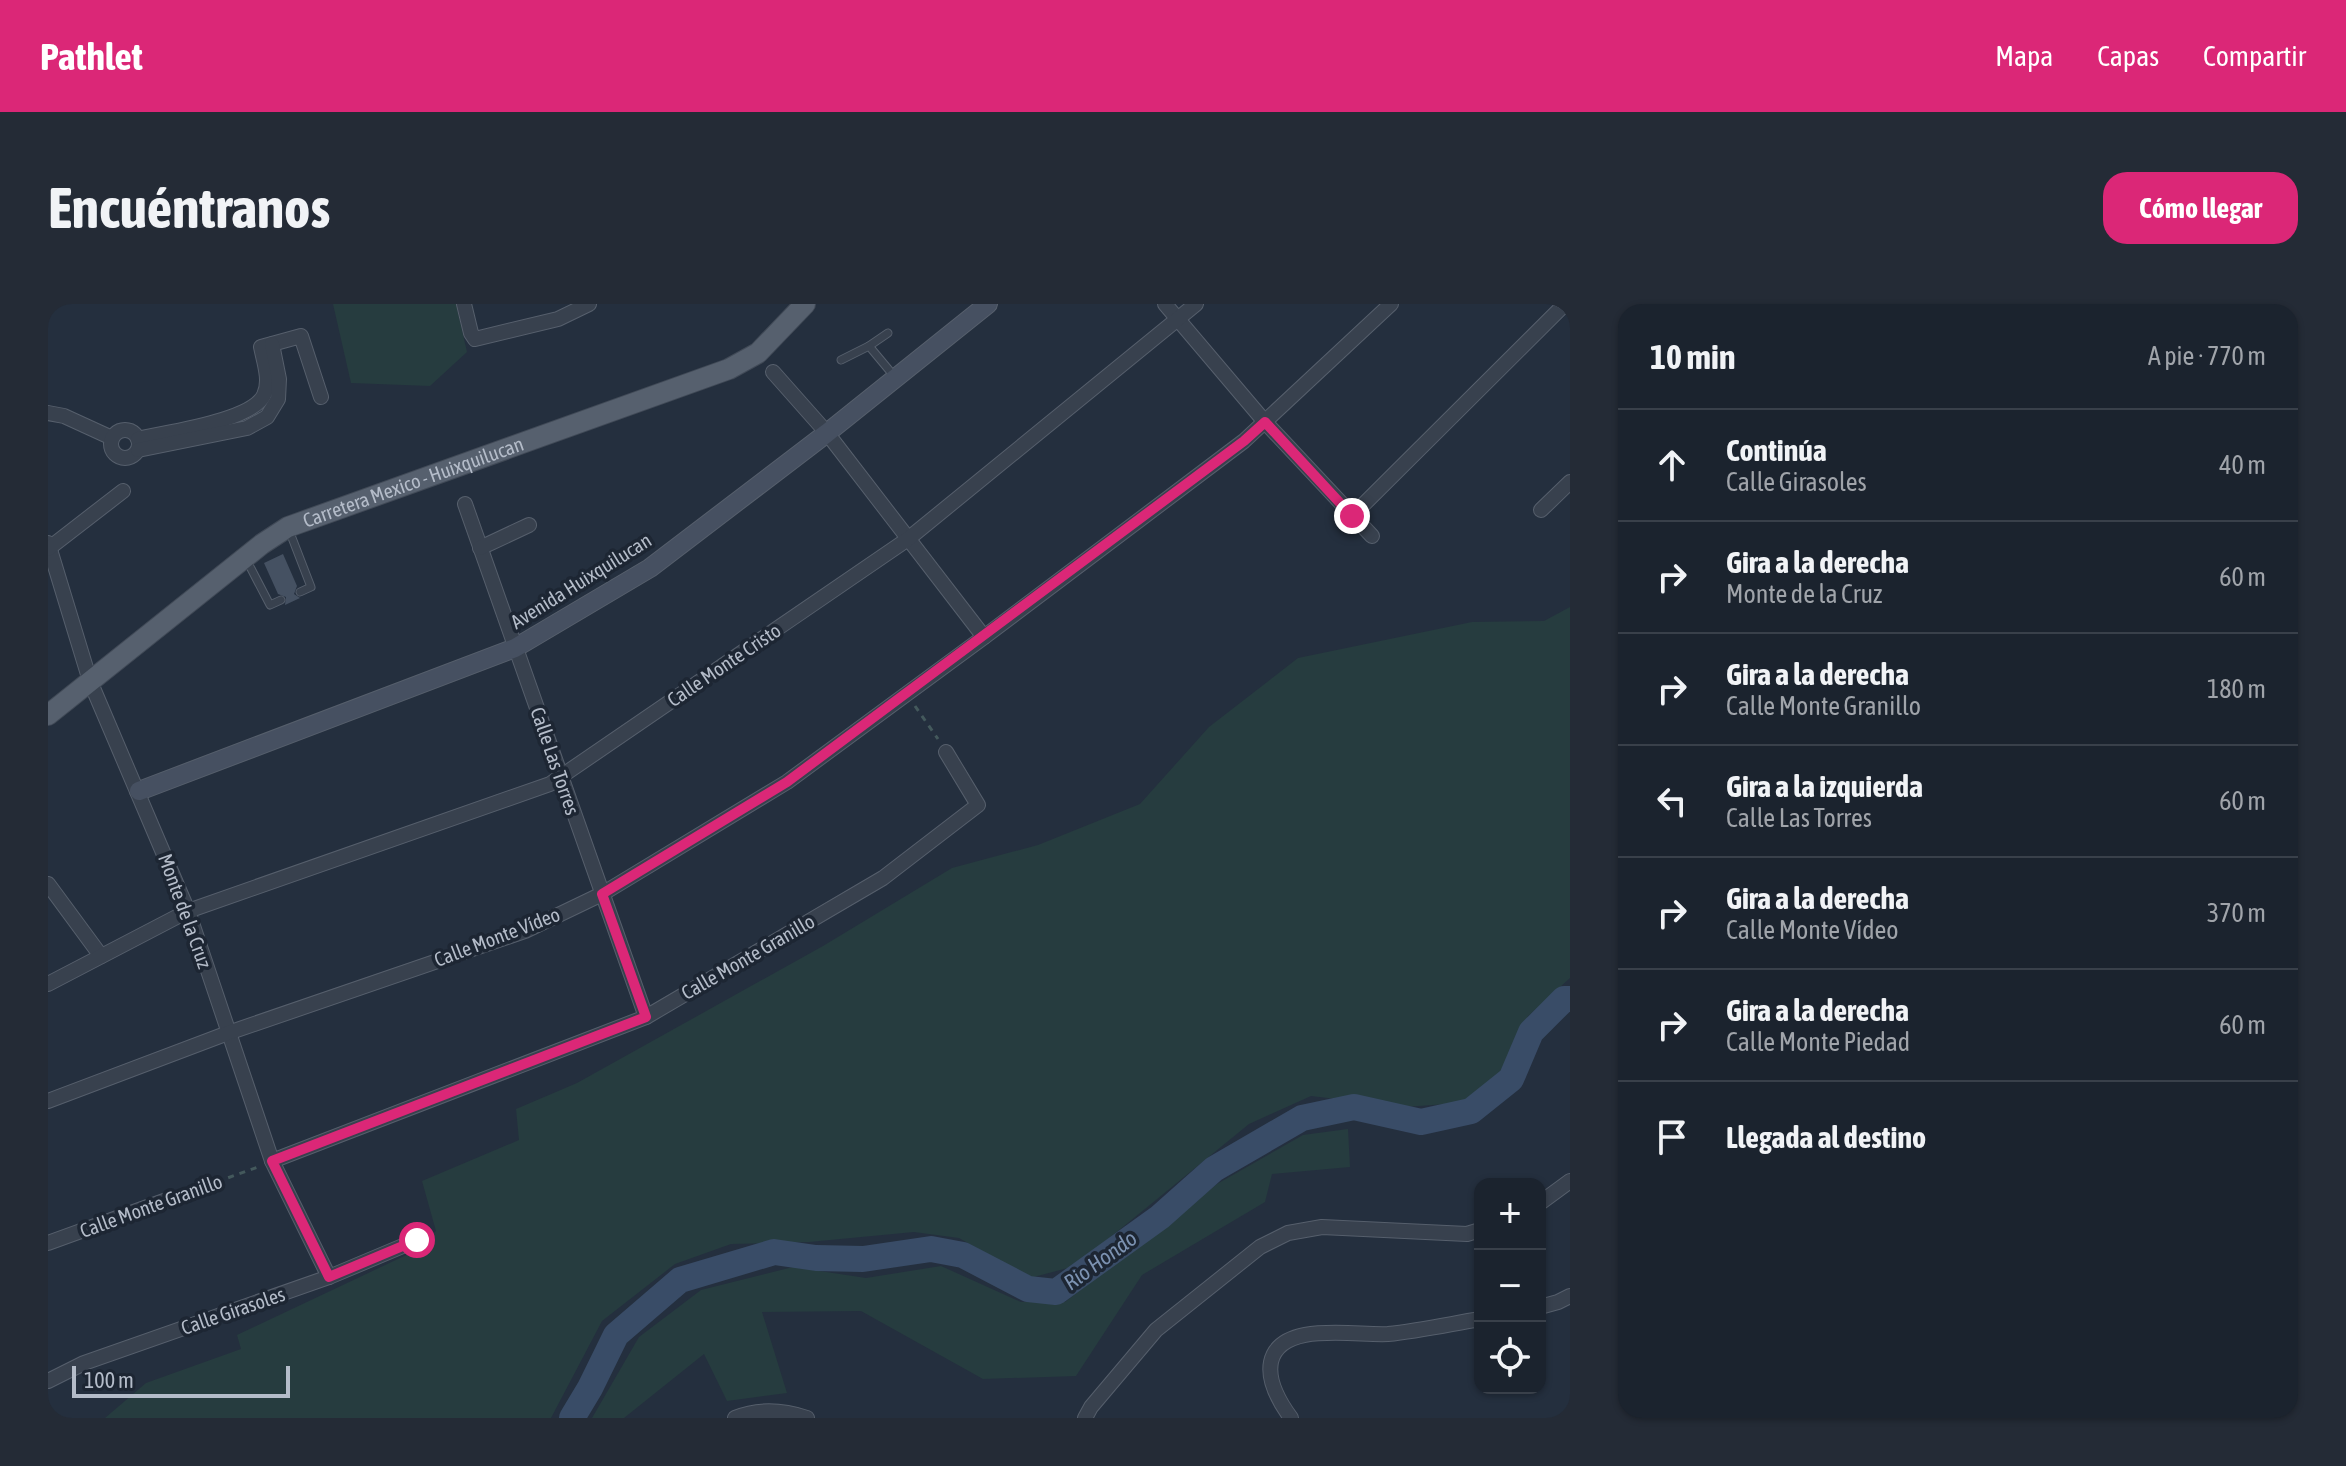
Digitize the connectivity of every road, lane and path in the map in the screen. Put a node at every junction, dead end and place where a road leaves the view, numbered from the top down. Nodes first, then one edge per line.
1 (464, 304) edge
2 (589, 304) edge
3 (805, 304) edge
4 (988, 304) edge
5 (1165, 304) edge
6 (1196, 304) edge
7 (1391, 304) edge
8 (1568, 306) edge
9 (556, 312) edge
10 (1179, 320) junction
11 (888, 333) dead end
12 (869, 346) junction
13 (841, 360) dead end
14 (773, 372) dead end
15 (895, 378) junction
16 (321, 397) dead end
17 (48, 413) edge
18 (1265, 422) junction
19 (827, 433) junction
20 (112, 438) junction
21 (138, 445) junction
22 (1570, 482) edge
23 (123, 491) dead end
24 (465, 504) dead end
25 (1541, 510) dead end
26 (1352, 516) junction
27 (529, 525) dead end
28 (288, 527) junction
29 (1372, 536) dead end
30 (908, 539) junction
31 (49, 547) edge
32 (480, 548) junction
33 (245, 557) junction
34 (300, 592) dead end
35 (281, 600) dead end
36 (984, 637) junction
37 (515, 648) junction
38 (90, 681) junction
39 (906, 693) junction
40 (48, 715) edge
41 (946, 752) joint
42 (561, 777) junction
43 (139, 791) junction
44 (48, 884) edge
45 (602, 894) junction
46 (188, 911) junction
47 (101, 956) junction
48 (48, 984) edge
49 (646, 1017) junction
50 (228, 1033) junction
51 (48, 1101) edge
52 (272, 1161) junction
53 (1570, 1181) edge
54 (172, 1198) joint
55 (1546, 1199) edge
56 (1474, 1232) edge
57 (417, 1240) dead end
58 (48, 1243) edge
59 (329, 1277) junction
60 (1570, 1296) edge
61 (1546, 1305) edge
62 (1474, 1320) edge
63 (48, 1381) edge
64 (1088, 1412) edge
65 (735, 1418) edge
66 (807, 1418) edge
67 (1291, 1418) edge

1 - 9 street
2 - 9 street
3 - 28 main road, Carretera Mexico - Huixquilucan
4 - 15 street, Avenida Huixquilucan
5 - 10 street
6 - 10 street, Calle Monte Cristo
7 - 18 street, Calle Monte Vídeo
8 - 26 street
10 - 18 street
10 - 30 street, Calle Monte Cristo
11 - 12 lane
12 - 13 lane
12 - 15 lane
14 - 19 street
15 - 19 street, Avenida Huixquilucan
16 - 21 street
17 - 20 street
18 - 26 street
18 - 36 street, Calle Monte Vídeo
19 - 30 street
19 - 37 street, Avenida Huixquilucan
20 - 21 street
20 - 21 street
22 - 25 street
23 - 31 street
24 - 32 street, Calle Las Torres
26 - 29 street
27 - 32 street
28 - 33 main road, Carretera Mexico - Huixquilucan
28 - 34 lane
30 - 36 street
30 - 42 street, Calle Monte Cristo
31 - 38 street, Monte de la Cruz
32 - 37 street, Calle Las Torres
33 - 35 lane
33 - 38 main road, Carretera Mexico - Huixquilucan
36 - 39 street, Calle Monte Vídeo
37 - 42 street, Calle Las Torres
37 - 43 street, Avenida Huixquilucan
38 - 40 main road, Carretera Mexico - Huixquilucan
38 - 43 street, Monte de la Cruz
39 - 41 path
39 - 45 street, Calle Monte Vídeo
41 - 49 street, Calle Monte Granillo
42 - 45 street, Calle Las Torres
42 - 46 street, Calle Monte Cristo
43 - 46 street, Monte de la Cruz
44 - 47 street
45 - 49 street, Calle Las Torres
45 - 50 street, Calle Monte Vídeo
46 - 47 street, Calle Monte Cristo
46 - 50 street, Monte de la Cruz
47 - 48 street, Calle Monte Cristo
49 - 52 street, Calle Monte Granillo
50 - 51 street, Calle Monte Vídeo
50 - 52 street, Monte de la Cruz
52 - 54 path, Calle Monte Granillo
52 - 59 street, Monte de la Cruz
53 - 55 street
54 - 58 street, Calle Monte Granillo
56 - 64 street
57 - 59 street, Calle Girasoles
59 - 63 street, Calle Girasoles
60 - 61 street
62 - 67 street
65 - 66 street

